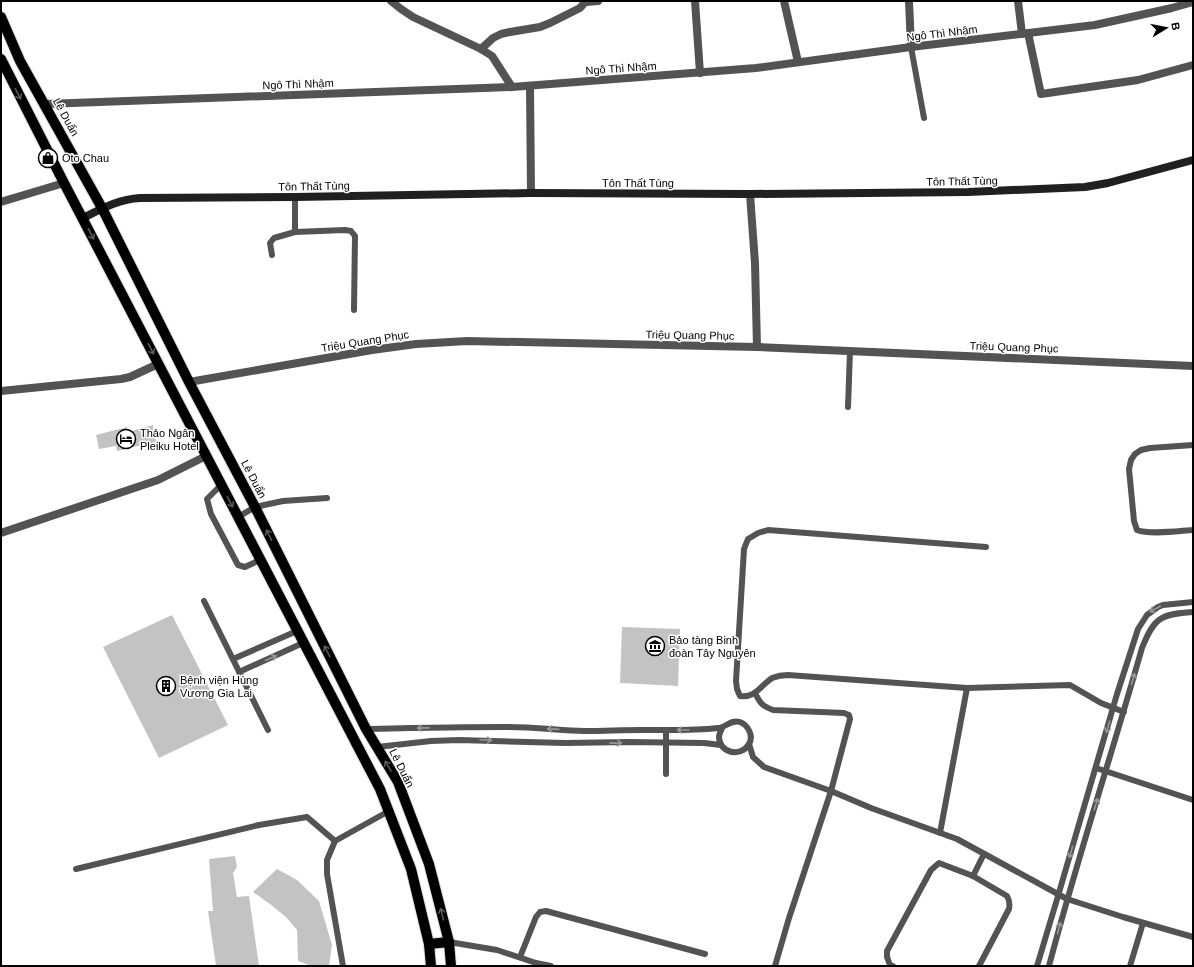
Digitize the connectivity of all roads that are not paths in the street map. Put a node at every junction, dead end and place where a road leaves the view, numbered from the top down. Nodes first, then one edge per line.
1 (391, 1) edge
2 (598, 1) edge
3 (695, 1) edge
4 (784, 1) edge
5 (909, 1) edge
6 (1018, 1) edge
7 (586, 2) edge
8 (1193, 2) edge
9 (1, 17) edge
10 (1025, 33) junction
11 (911, 47) junction
12 (481, 49) junction
13 (798, 62) junction
14 (2, 64) edge
15 (1193, 65) edge
16 (700, 73) junction
17 (530, 86) junction
18 (512, 87) junction
19 (45, 104) junction
20 (924, 118) dead end
21 (1193, 160) edge
22 (64, 183) junction
23 (531, 193) junction
24 (750, 194) junction
25 (295, 197) junction
26 (1, 202) edge
27 (102, 208) junction
28 (83, 218) junction
29 (295, 232) junction
30 (272, 255) dead end
31 (354, 310) dead end
32 (757, 347) junction
33 (850, 351) junction
34 (158, 364) junction
35 (1193, 366) edge
36 (189, 382) junction
37 (1, 391) edge
38 (848, 407) dead end
39 (1193, 445) edge
40 (206, 456) junction
41 (221, 485) junction
42 (327, 498) dead end
43 (255, 507) junction
44 (238, 516) junction
45 (1193, 530) edge
46 (1, 533) edge
47 (986, 547) dead end
48 (260, 560) junction
49 (204, 601) dead end
50 (1193, 602) edge
51 (1193, 612) edge
52 (297, 631) junction
53 (303, 643) junction
54 (1129, 656) junction
55 (233, 659) junction
56 (1138, 659) junction
57 (239, 672) junction
58 (967, 688) junction
59 (755, 693) junction
60 (1113, 708) junction
61 (1124, 712) junction
62 (507, 727) junction
63 (458, 728) junction
64 (722, 728) junction
65 (366, 729) junction
66 (268, 730) dead end
67 (666, 730) junction
68 (583, 731) junction
69 (459, 740) junction
70 (506, 741) junction
71 (584, 743) junction
72 (665, 743) junction
73 (749, 744) junction
74 (721, 745) junction
75 (377, 747) junction
76 (1096, 768) junction
77 (1106, 771) junction
78 (666, 774) dead end
79 (830, 791) junction
80 (1193, 800) edge
81 (389, 811) junction
82 (1079, 826) junction
83 (1088, 830) junction
84 (940, 833) junction
85 (335, 841) junction
86 (984, 854) junction
87 (76, 869) dead end
88 (973, 876) junction
89 (1058, 896) junction
90 (1067, 899) junction
91 (1143, 923) junction
92 (1193, 937) edge
93 (449, 942) junction
94 (1044, 942) junction
95 (429, 944) junction
96 (1054, 945) junction
97 (705, 954) dead end
98 (520, 957) junction
99 (343, 966) edge
100 (431, 966) edge
101 (451, 966) edge
102 (551, 966) edge
103 (775, 966) edge
104 (893, 966) edge
105 (979, 966) edge
106 (1036, 966) edge
107 (1049, 966) edge
108 (1130, 966) edge

1 - 12 street
2 - 7 street
3 - 16 street
4 - 13 street
5 - 11 street
6 - 10 street
7 - 12 street
8 - 10 street, Ngô Thì Nhậm
9 - 19 main road, Lê Duẩn
10 - 11 street, Ngô Thì Nhậm
10 - 15 street
11 - 13 street, Ngô Thì Nhậm
11 - 20 lane
12 - 18 street
13 - 16 street, Ngô Thì Nhậm
14 -> 22 main road
16 - 17 street, Ngô Thì Nhậm
17 - 18 street, Ngô Thì Nhậm
17 - 23 street
18 - 19 street, Ngô Thì Nhậm
19 - 27 main road, Lê Duẩn
21 - 24 street, Tôn Thất Tùng
22 - 26 street
22 - 28 main road
23 - 24 street, Tôn Thất Tùng
23 - 25 street, Tôn Thất Tùng
24 - 32 street
25 - 27 street, Tôn Thất Tùng
25 - 29 lane
27 - 28 street, Tôn Thất Tùng
27 - 36 main road, Lê Duẩn
28 -> 34 main road
29 - 30 lane
29 - 31 lane
32 - 33 street, Triệu Quang Phục
32 - 36 street, Triệu Quang Phục
33 - 35 street, Triệu Quang Phục
33 - 38 lane
34 - 37 street
34 - 40 main road
36 - 43 main road, Lê Duẩn
39 - 45 lane
40 - 41 main road
40 - 46 street
41 -> 44 main road
41 - 48 lane
42 - 43 lane
43 - 44 lane
65 -> 43 main road, Lê Duẩn
44 - 48 main road
47 - 59 lane
48 - 52 main road
49 - 55 lane
50 -> 54 lane
51 - 56 lane
52 - 53 main road
52 - 55 lane
57 -> 53 lane
53 - 81 main road
54 - 56 lane
54 - 60 lane
55 - 57 lane
61 -> 56 lane
57 - 66 lane
58 - 59 lane
58 - 60 lane
58 - 84 lane
59 - 79 lane
60 - 61 lane
60 -> 76 lane
61 - 77 lane
62 - 63 lane
68 -> 62 lane
62 - 70 lane
63 -> 65 lane
63 - 69 lane
64 -> 67 lane
64 - 73 lane
64 - 74 lane
65 - 75 main road, Lê Duẩn
67 - 68 lane
67 - 72 lane
68 - 71 lane
69 -> 70 lane
69 - 75 lane
70 - 71 lane
71 -> 72 lane
72 - 74 lane
72 - 78 lane
73 - 74 lane
73 - 79 lane
93 -> 75 main road, Lê Duẩn
76 - 77 lane
76 - 82 lane
77 - 80 lane
83 -> 77 lane
79 - 84 lane
79 - 103 lane
81 - 85 lane
81 - 95 main road
82 - 83 lane
82 -> 89 lane
83 - 90 lane
84 - 86 lane
85 - 87 lane
85 - 99 lane
86 - 88 lane
86 - 89 lane
88 - 104 lane
88 - 105 lane
89 - 90 lane
89 - 94 lane
90 - 91 lane
96 -> 90 lane
91 - 92 lane
91 - 108 lane
93 - 95 main road
93 - 98 lane
93 - 101 main road, Lê Duẩn
94 - 96 lane
94 - 106 lane
95 - 100 main road
96 - 107 lane
97 - 98 lane
98 - 102 lane

